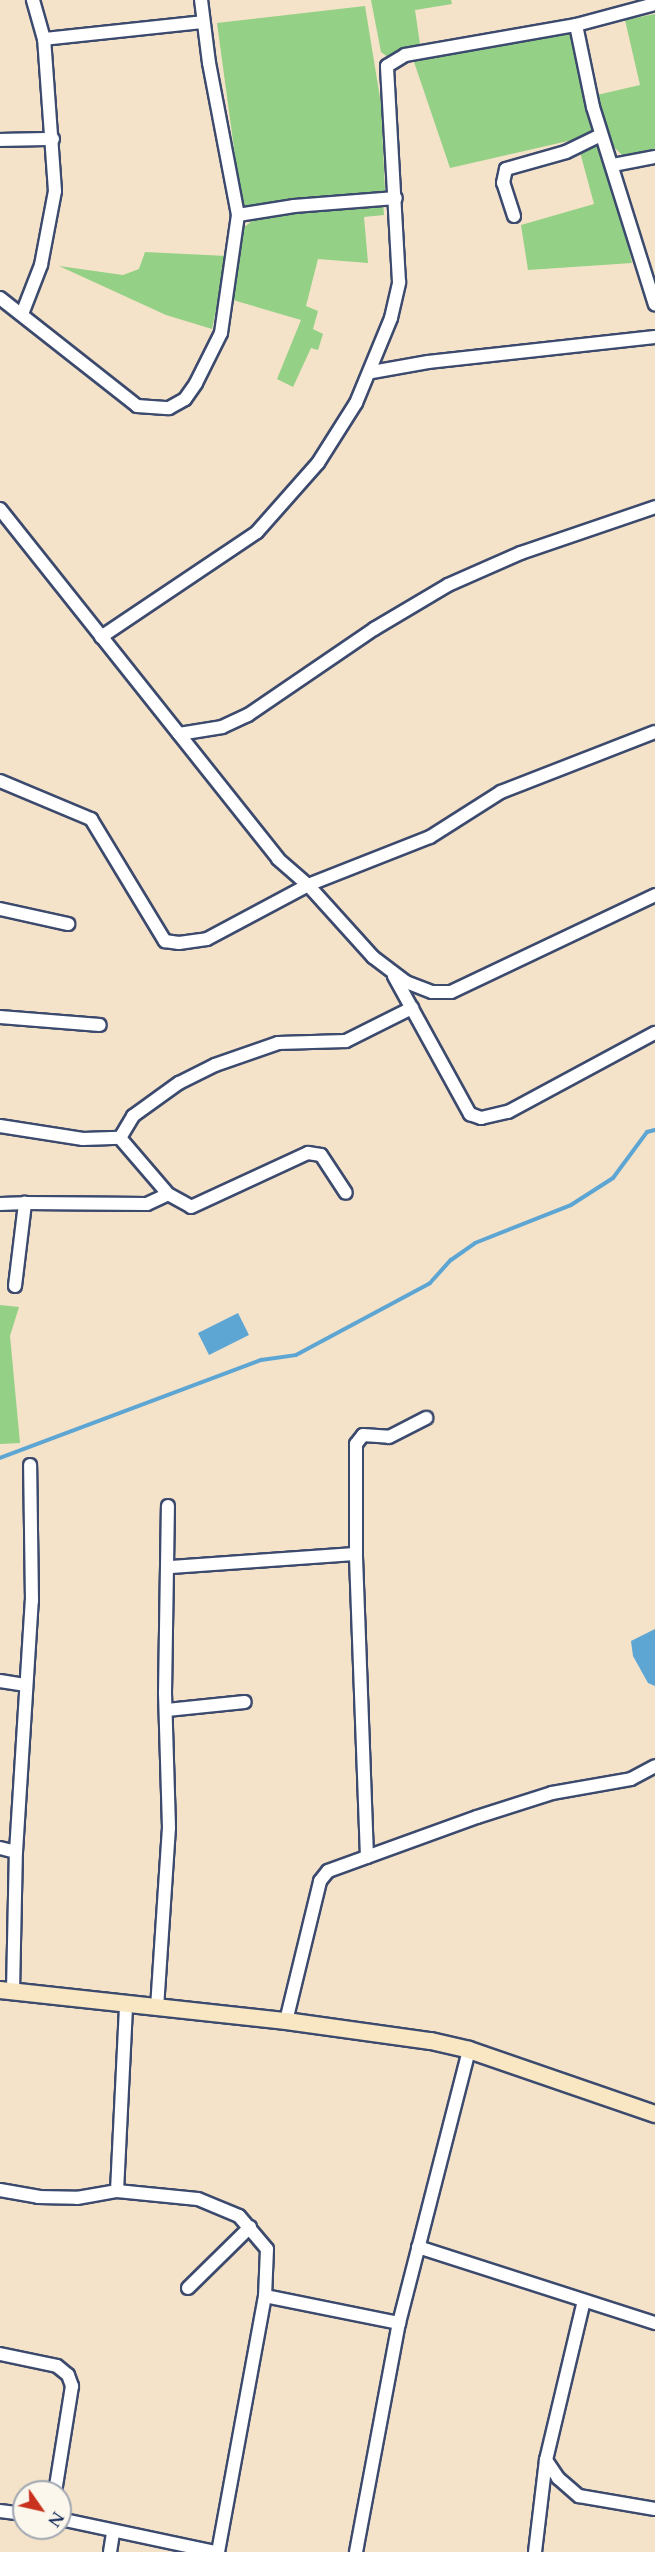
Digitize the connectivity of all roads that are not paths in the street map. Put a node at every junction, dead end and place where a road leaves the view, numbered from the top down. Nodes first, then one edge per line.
1 (33, 0) edge
2 (201, 0) edge
3 (655, 4) edge
4 (203, 22) junction
5 (576, 25) junction
6 (44, 39) junction
7 (601, 135) junction
8 (0, 140) edge
9 (52, 140) junction
10 (655, 157) edge
11 (614, 165) junction
12 (396, 198) junction
13 (238, 215) junction
14 (514, 216) dead end
15 (0, 298) edge
16 (655, 306) edge
17 (22, 314) junction
18 (655, 337) edge
19 (372, 372) junction
20 (655, 507) edge
21 (0, 509) edge
22 (101, 637) junction
23 (655, 732) edge
24 (179, 735) junction
25 (0, 781) edge
26 (308, 885) junction
27 (655, 896) edge
28 (0, 909) edge
29 (68, 924) dead end
30 (392, 972) junction
31 (412, 1008) junction
32 (0, 1017) edge
33 (100, 1025) dead end
34 (655, 1033) edge
35 (0, 1126) edge
36 (120, 1138) junction
37 (346, 1193) dead end
38 (168, 1194) junction
39 (25, 1203) junction
40 (0, 1204) edge
41 (15, 1286) dead end
42 (426, 1418) dead end
43 (30, 1465) dead end
44 (168, 1506) dead end
45 (356, 1554) junction
46 (170, 1567) junction
47 (0, 1681) edge
48 (25, 1685) junction
49 (245, 1702) dead end
50 (167, 1710) junction
51 (655, 1766) edge
52 (0, 1848) edge
53 (16, 1852) junction
54 (367, 1857) junction
55 (7, 1990) edge
56 (126, 2005) junction
57 (157, 2008) junction
58 (286, 2021) junction
59 (469, 2050) junction
60 (655, 2114) edge
61 (0, 2190) edge
62 (117, 2191) junction
63 (250, 2227) junction
64 (418, 2247) junction
65 (188, 2288) dead end
66 (265, 2296) junction
67 (584, 2301) junction
68 (399, 2323) junction
69 (655, 2323) edge
70 (0, 2354) edge
71 (546, 2460) junction
72 (57, 2480) edge
73 (655, 2509) edge
74 (72, 2522) edge
75 (113, 2533) junction
76 (110, 2552) edge
77 (216, 2552) edge
78 (356, 2552) edge
79 (535, 2552) edge

1 - 6 street
2 - 4 street
3 - 5 street
4 - 6 street
4 - 13 street
5 - 7 street
5 - 12 street
6 - 9 street
7 - 11 street
7 - 14 street
8 - 9 street
9 - 17 street
10 - 11 street
11 - 16 street
12 - 13 street
12 - 19 street
13 - 17 street
15 - 17 street
18 - 19 street
19 - 22 street
20 - 24 street
21 - 22 street
22 - 24 street
23 - 26 street
24 - 26 street
25 - 26 street
26 - 30 street
27 - 30 street
28 - 29 street
30 - 31 street
31 - 34 street
31 - 36 street
32 - 33 street
35 - 36 street
36 - 38 street
37 - 38 street
38 - 39 street
39 - 40 street
39 - 41 street
42 - 45 street
43 - 48 street
44 - 46 street
45 - 46 street
45 - 54 street
46 - 50 street
47 - 48 street
48 - 53 street
49 - 50 street
50 - 57 street
51 - 54 street
52 - 53 street
53 - 55 street
54 - 58 street
55 - 56 street
56 - 57 street
56 - 62 street
57 - 58 street
58 - 59 street
59 - 60 street
59 - 64 street
61 - 62 street
62 - 63 street
63 - 65 street
63 - 66 street
64 - 67 street
64 - 68 street
66 - 68 street
66 - 77 street
67 - 69 street
67 - 71 street
68 - 78 street
70 - 72 street
71 - 73 street
71 - 79 street
74 - 75 street
75 - 76 street
75 - 77 street

